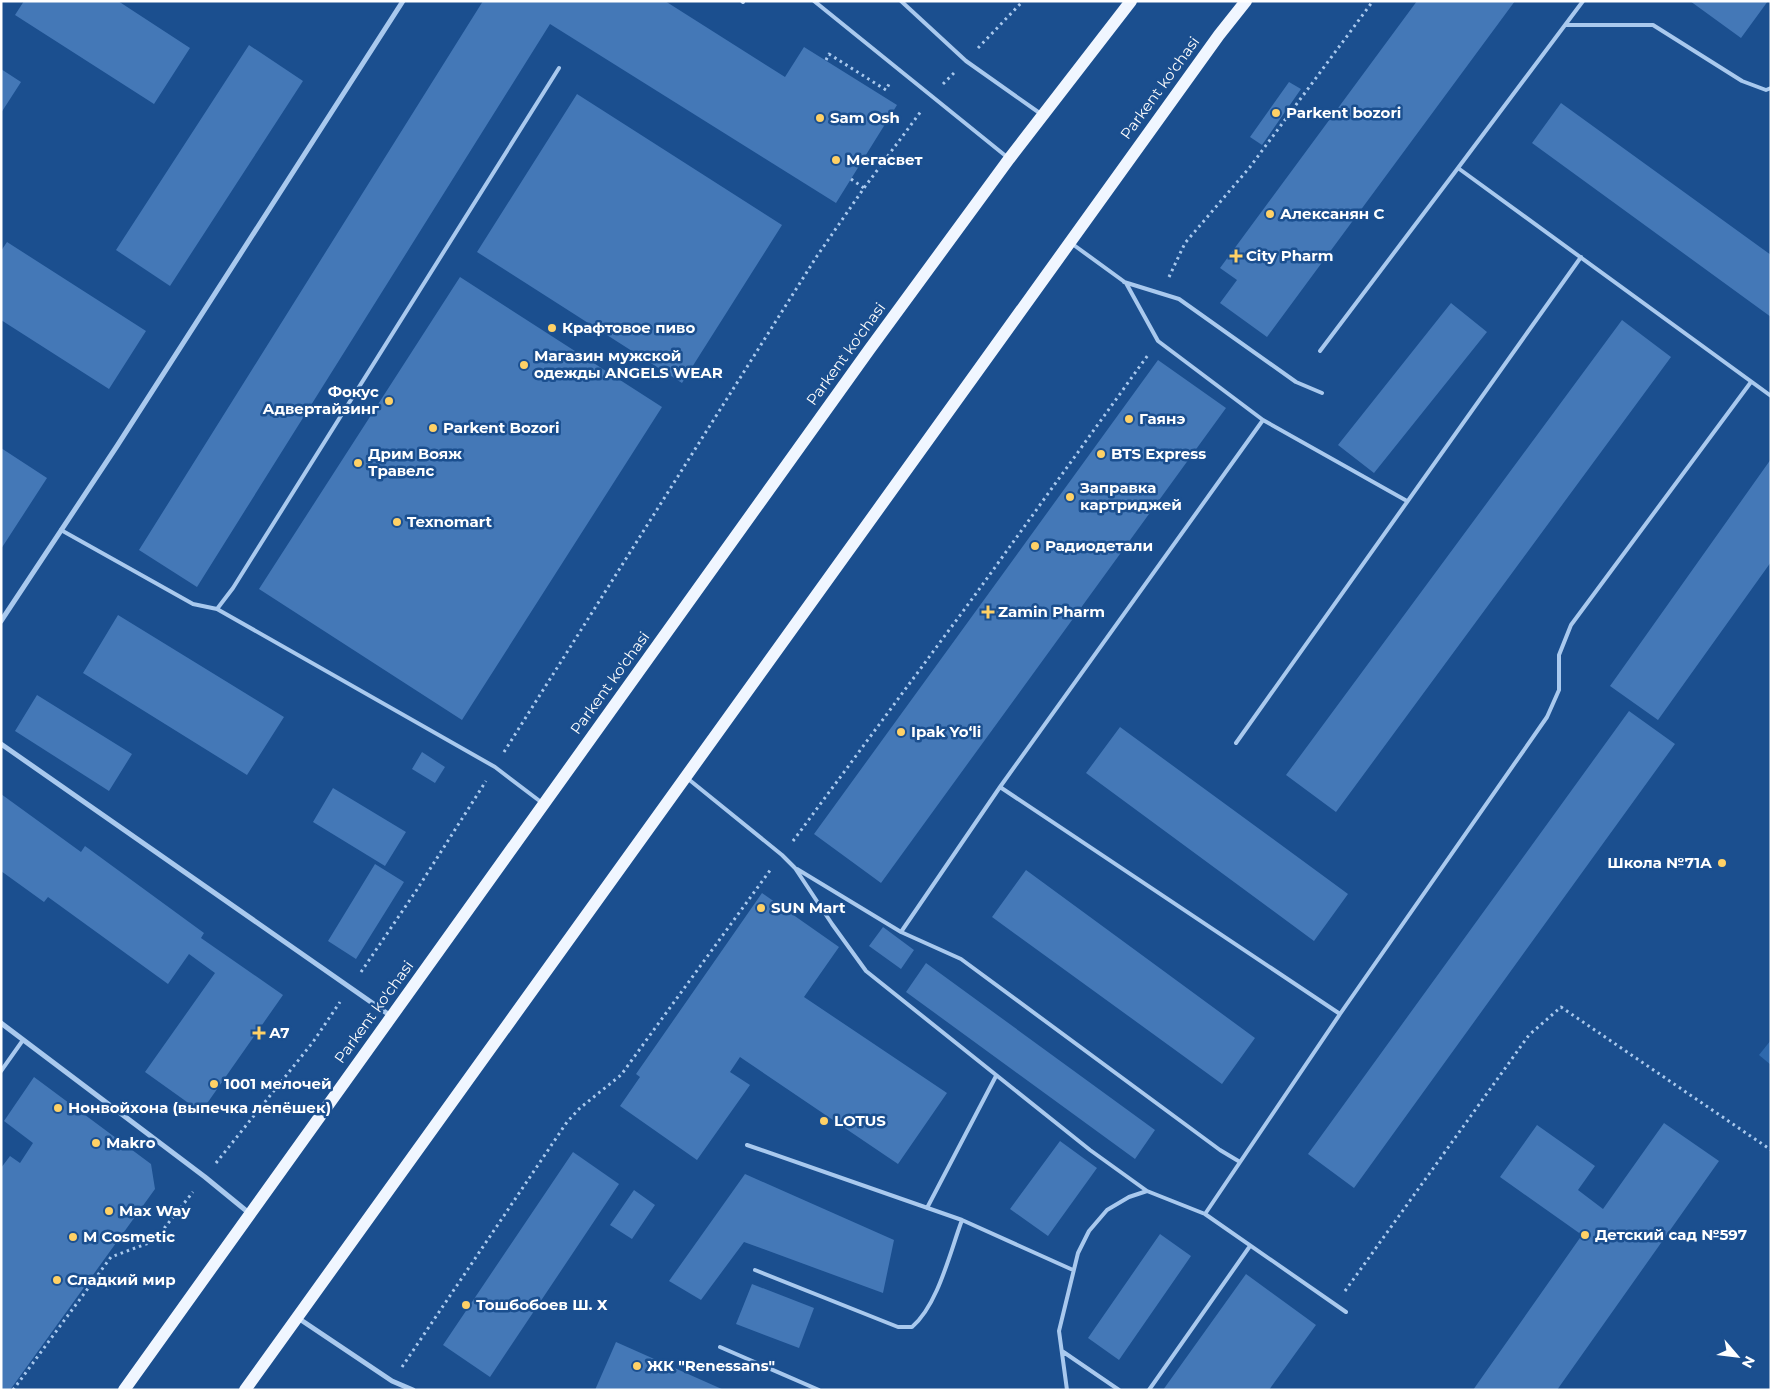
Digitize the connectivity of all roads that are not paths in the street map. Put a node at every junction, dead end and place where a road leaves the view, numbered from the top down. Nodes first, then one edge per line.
1 (403, 1) edge
2 (814, 1) edge
3 (901, 1) edge
4 (1131, 1) edge
5 (1246, 1) edge
6 (1583, 1) edge
7 (1566, 25) junction
8 (559, 68) dead end
9 (1771, 88) edge
10 (1042, 115) junction
11 (1009, 159) junction
12 (1458, 168) junction
13 (1070, 243) junction
14 (1581, 257) junction
15 (1124, 282) junction
16 (1320, 352) dead end
17 (1751, 382) junction
18 (1322, 394) dead end
19 (1771, 396) edge
20 (1263, 420) junction
21 (1407, 501) junction
22 (61, 530) junction
23 (217, 609) junction
24 (1, 620) edge
25 (1236, 743) dead end
26 (1, 744) edge
27 (685, 777) junction
28 (1000, 787) junction
29 (543, 804) junction
30 (795, 868) junction
31 (901, 932) junction
32 (1340, 1014) junction
33 (391, 1016) junction
34 (1, 1023) edge
35 (23, 1040) junction
36 (1, 1071) edge
37 (996, 1076) junction
38 (747, 1145) dead end
39 (1240, 1162) junction
40 (1148, 1191) junction
41 (927, 1208) junction
42 (250, 1214) junction
43 (1205, 1214) junction
44 (962, 1220) junction
45 (1250, 1246) junction
46 (755, 1270) dead end
47 (1073, 1270) junction
48 (1346, 1312) dead end
49 (297, 1318) junction
50 (720, 1347) dead end
51 (1062, 1351) junction
52 (124, 1390) edge
53 (245, 1390) edge
54 (413, 1390) edge
55 (819, 1390) edge
56 (1067, 1390) edge
57 (1119, 1390) edge
58 (1149, 1390) edge

1 - 22 street
2 - 11 lane
3 - 10 lane
4 - 10 main road, Parkent ko'chasi
5 - 13 main road, Parkent ko'chasi
6 - 7 lane
7 - 9 lane
7 - 12 lane
8 - 23 lane
10 - 11 main road, Parkent ko'chasi
11 - 29 main road, Parkent ko'chasi
12 - 14 lane
12 - 16 lane
13 - 15 lane
13 - 27 main road, Parkent ko'chasi
14 - 17 lane
14 - 21 lane
15 - 18 lane
15 - 20 lane
17 - 19 lane
17 - 32 lane
20 - 21 lane
20 - 28 lane
21 - 25 lane
22 - 23 lane
22 - 24 street
23 - 29 lane
26 - 33 street
27 - 30 lane
27 - 49 main road, Parkent ko'chasi
28 - 31 lane
28 - 32 lane
29 - 33 main road, Parkent ko'chasi
30 - 31 lane
30 - 37 lane
31 - 39 lane
32 - 39 lane
33 - 42 main road, Parkent ko'chasi
34 - 35 street
35 - 36 lane
35 - 42 street
37 - 40 lane
37 - 41 lane
38 - 41 lane
39 - 43 lane
40 - 43 lane
40 - 47 lane
41 - 44 lane
42 - 52 main road, Parkent ko'chasi
43 - 45 lane
44 - 46 lane
44 - 47 lane
45 - 48 lane
45 - 58 lane
47 - 51 lane
49 - 53 main road, Parkent ko'chasi
49 - 54 street
50 - 55 lane
51 - 56 lane
51 - 57 lane

